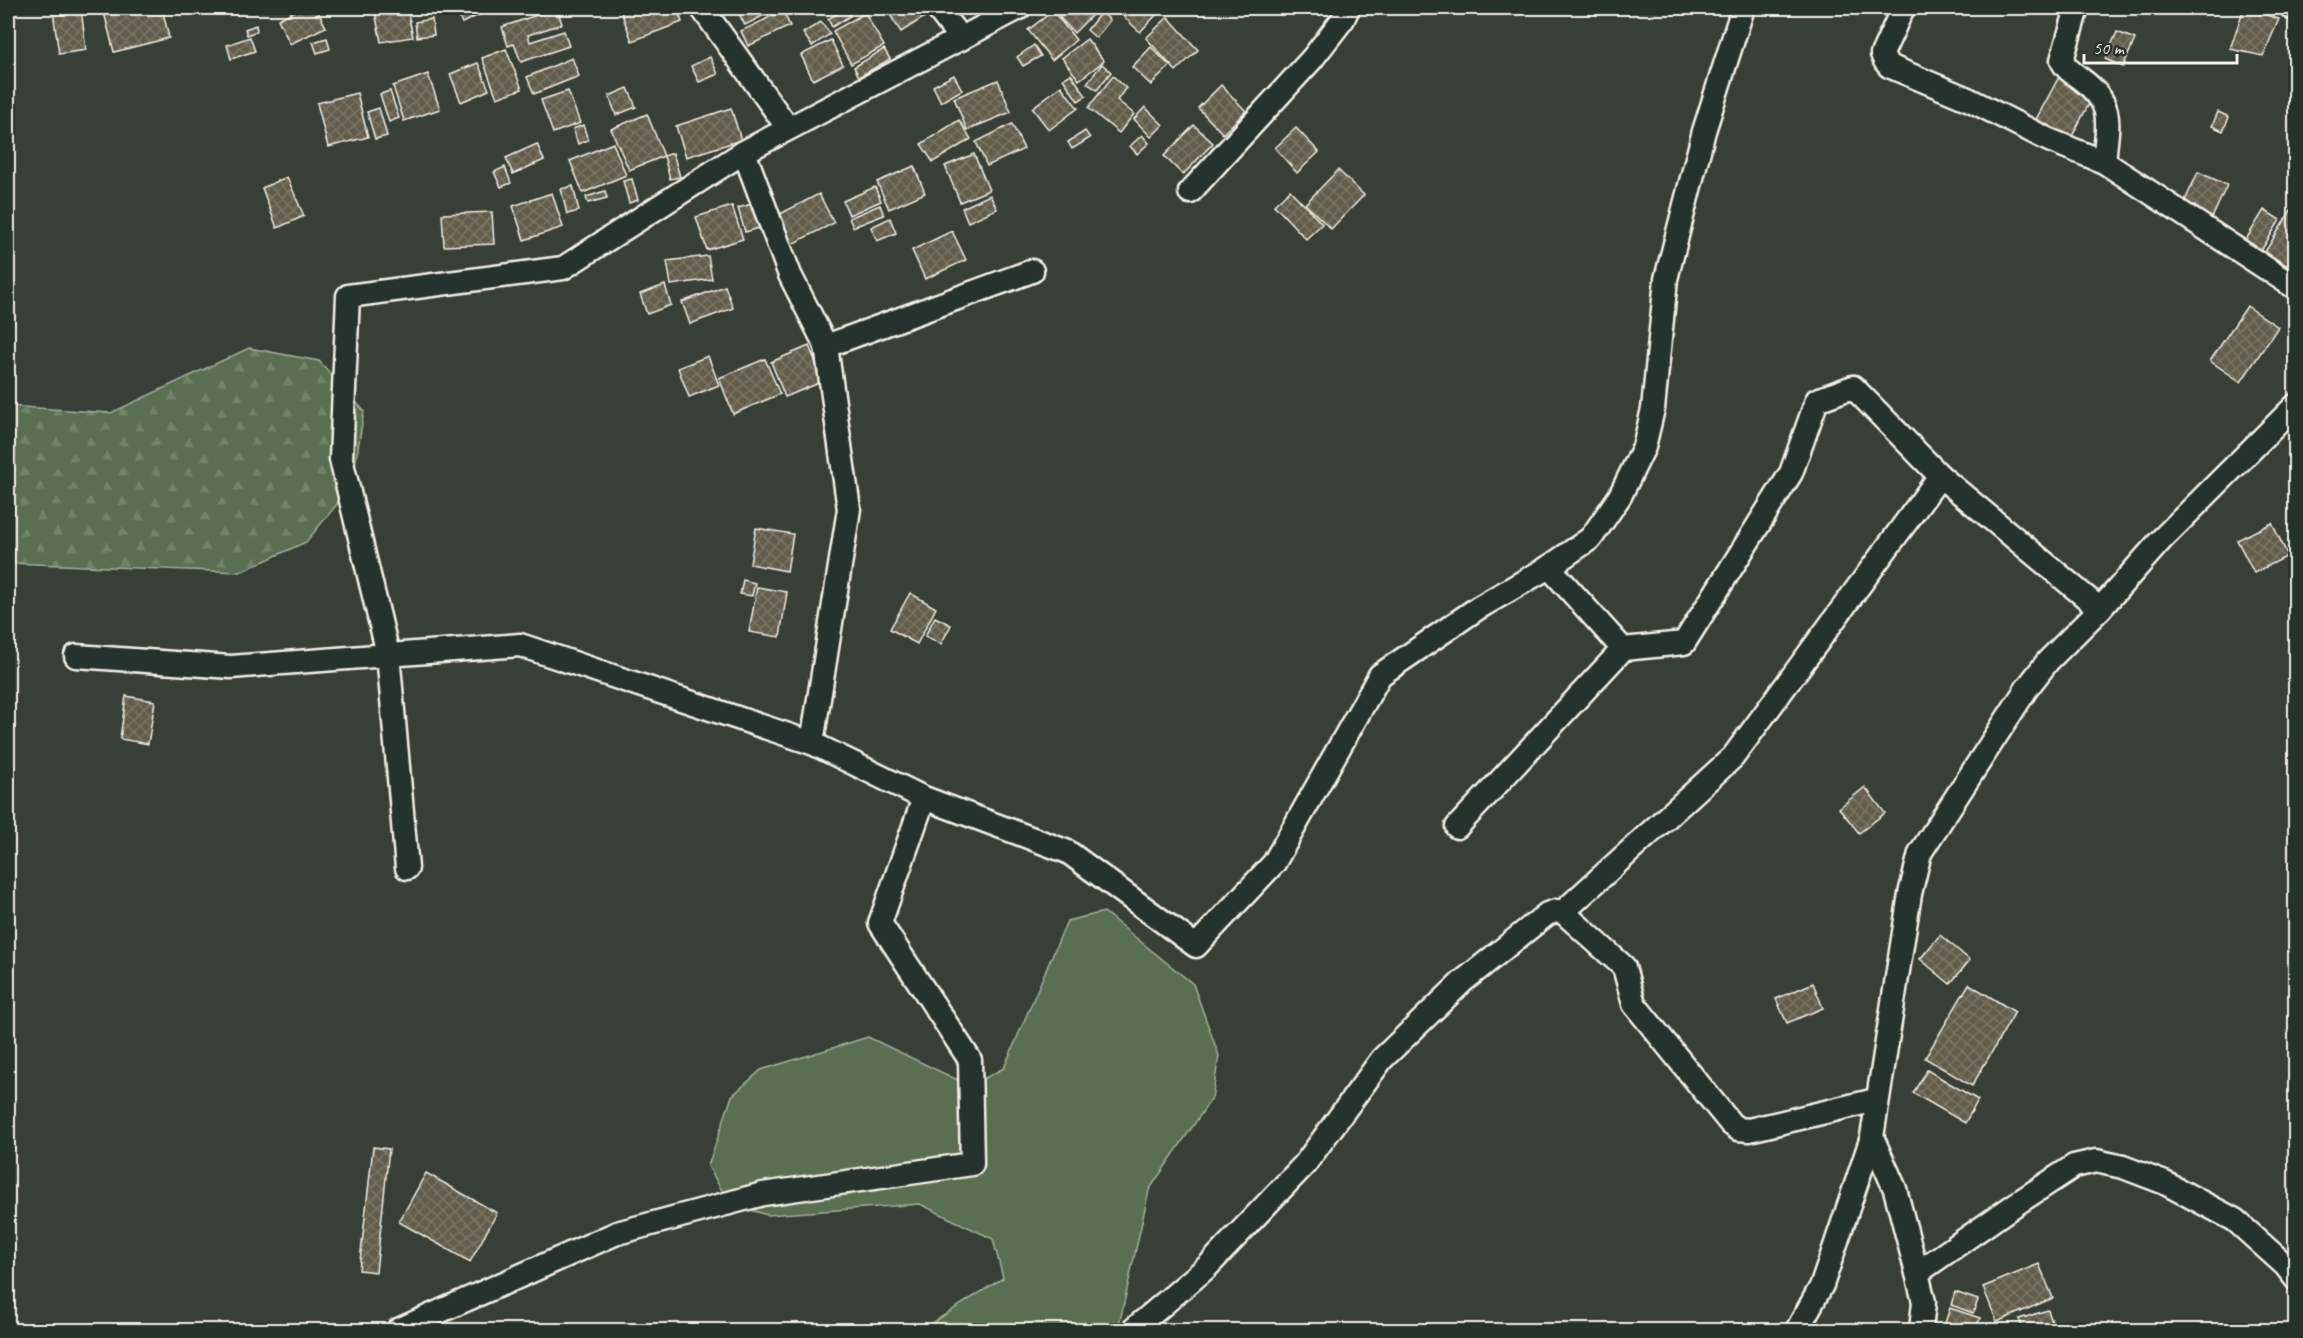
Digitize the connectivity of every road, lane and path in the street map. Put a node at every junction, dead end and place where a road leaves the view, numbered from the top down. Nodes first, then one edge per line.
1 (702, 8) edge
2 (937, 8) edge
3 (1018, 8) edge
4 (1348, 8) edge
5 (1743, 8) edge
6 (1903, 8) edge
7 (2077, 8) edge
8 (961, 39) junction
9 (788, 128) junction
10 (744, 152) junction
11 (2104, 162) junction
12 (1190, 192) dead end
13 (1032, 271) dead end
14 (2295, 288) edge
15 (826, 346) junction
16 (2295, 405) edge
17 (1940, 476) junction
18 (1550, 567) junction
19 (2100, 609) junction
20 (1623, 650) junction
21 (388, 654) junction
22 (76, 656) dead end
23 (812, 743) junction
24 (924, 798) junction
25 (1457, 827) dead end
26 (407, 868) dead end
27 (1563, 912) junction
28 (1876, 1100) junction
29 (1872, 1137) junction
30 (1917, 1274) junction
31 (2295, 1279) edge
32 (398, 1330) edge
33 (1133, 1330) edge
34 (1797, 1330) edge
35 (1921, 1330) edge

1 - 9 street
2 - 8 street
3 - 8 street
4 - 12 street
5 - 18 street
6 - 11 street
7 - 11 street
8 - 9 street
9 - 10 street
10 - 15 street
10 - 21 street
11 - 14 street
13 - 15 street
15 - 23 street
16 - 19 street
17 - 19 street
17 - 20 street
17 - 27 street
18 - 20 street
18 - 24 street
19 - 28 street
20 - 25 street
21 - 22 street
21 - 23 street
21 - 26 street
23 - 24 street
24 - 32 street
27 - 28 street
27 - 33 street
28 - 29 street
29 - 30 street
29 - 34 street
30 - 31 street
30 - 35 street

